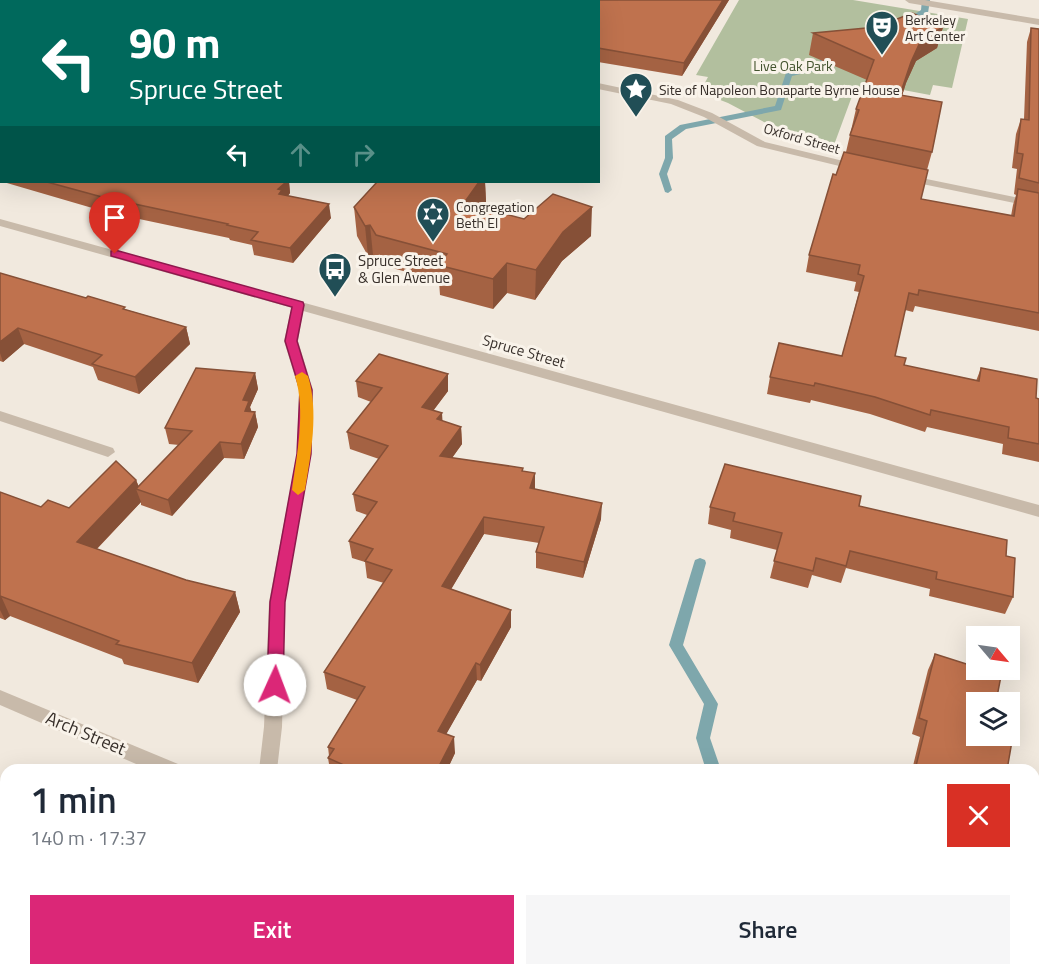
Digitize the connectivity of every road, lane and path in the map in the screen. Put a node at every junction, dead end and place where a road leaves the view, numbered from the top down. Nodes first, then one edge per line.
1 (909, 0) edge
2 (1039, 21) edge
3 (600, 86) edge
4 (876, 172) edge
5 (900, 176) edge
6 (1039, 205) edge
7 (0, 222) edge
8 (298, 305) junction
9 (0, 416) edge
10 (108, 452) dead end
11 (1039, 511) edge
12 (0, 697) edge
13 (157, 764) edge
14 (269, 764) edge

1 - 2 street
3 - 4 street, Oxford Street
5 - 6 street
7 - 8 street, Spruce Street
8 - 11 street, Spruce Street
8 - 14 street
9 - 10 street
12 - 13 street, Arch Street

